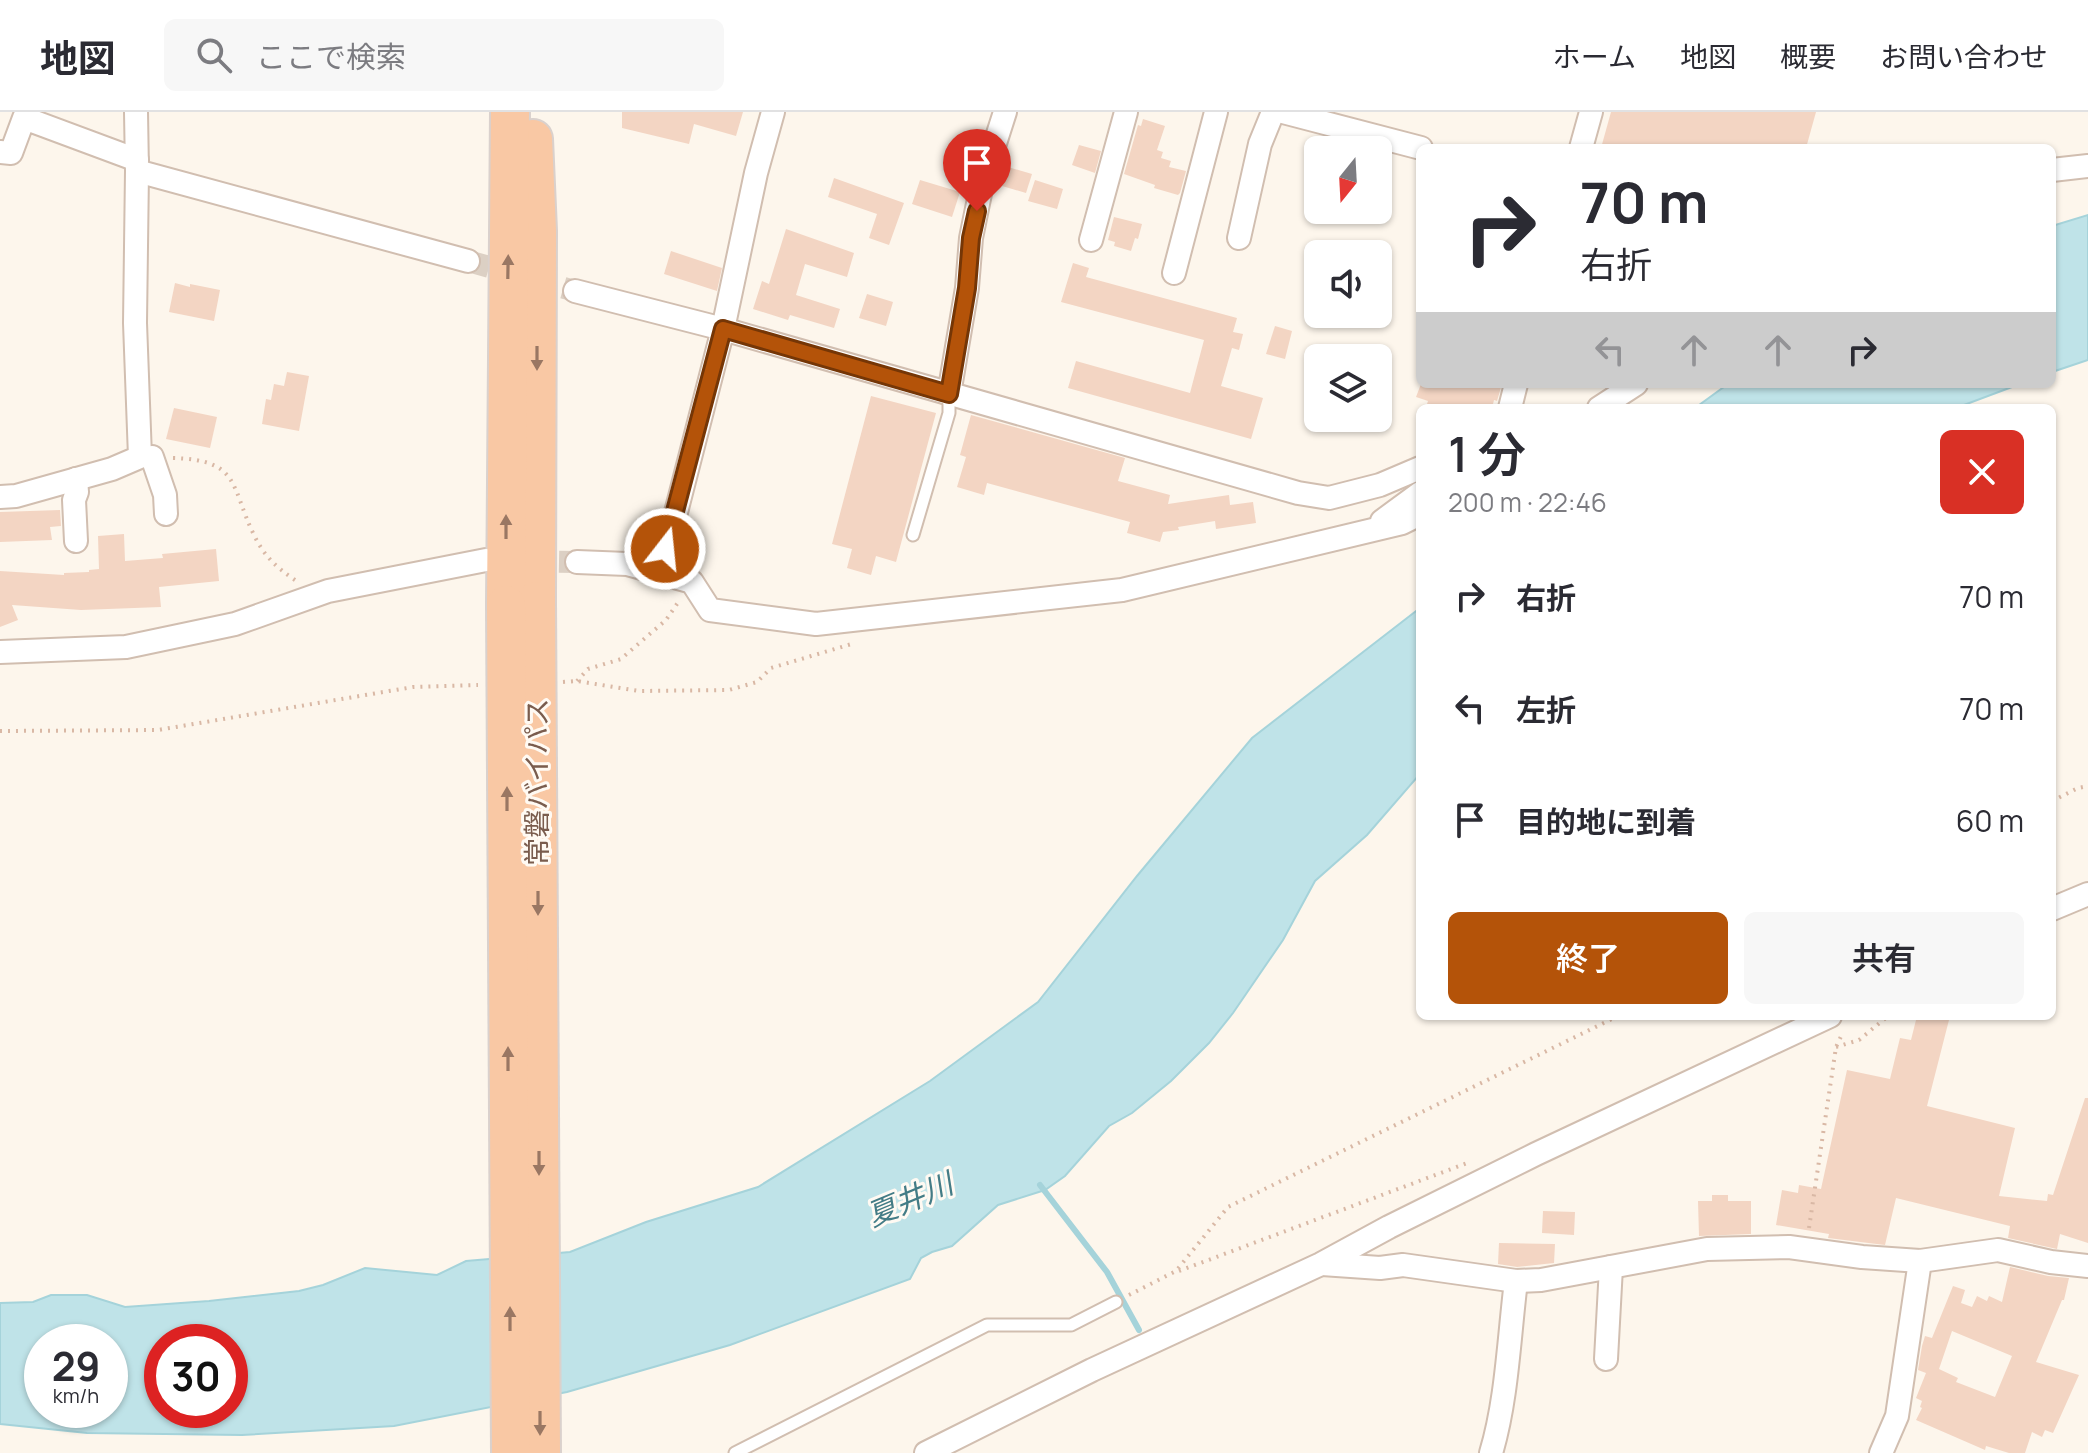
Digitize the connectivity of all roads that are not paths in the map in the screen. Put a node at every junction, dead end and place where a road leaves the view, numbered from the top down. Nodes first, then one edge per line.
1 (136, 112) edge
2 (510, 112) edge
3 (533, 112) edge
4 (551, 112) edge
5 (773, 112) edge
6 (1005, 112) edge
7 (1126, 112) edge
8 (1216, 112) edge
9 (1273, 112) edge
10 (1283, 112) edge
11 (1591, 112) edge
12 (1582, 144) edge
13 (1416, 147) edge
14 (0, 152) edge
15 (137, 165) junction
16 (2088, 166) edge
17 (2056, 170) edge
18 (1239, 238) dead end
19 (1091, 240) dead end
20 (468, 261) tunnel mouth
21 (1174, 273) dead end
22 (537, 277) junction
23 (575, 291) tunnel mouth
24 (723, 329) junction
25 (1630, 388) edge
26 (949, 394) junction
27 (1605, 404) edge
28 (152, 457) road end
29 (1416, 470) edge
30 (76, 479) junction
31 (1416, 496) edge
32 (0, 497) edge
33 (166, 514) dead end
34 (1416, 516) edge
35 (1367, 532) junction
36 (913, 535) dead end
37 (76, 541) dead end
38 (486, 560) dead end
39 (577, 562) tunnel mouth
40 (658, 573) junction
41 (521, 603) junction
42 (0, 652) edge
43 (2088, 894) edge
44 (2056, 907) edge
45 (1839, 1020) edge
46 (1920, 1261) junction
47 (1321, 1264) junction
48 (2088, 1266) edge
49 (1611, 1267) junction
50 (1516, 1281) junction
51 (1116, 1302) dead end
52 (1606, 1359) dead end
53 (511, 1453) edge
54 (541, 1453) edge
55 (735, 1453) edge
56 (926, 1453) edge
57 (1491, 1453) edge
58 (1881, 1453) edge

1 - 15 street
41 -> 2 highway, 常磐バイパス
3 - 22 highway, 常磐バイパス
4 - 22 highway
5 - 24 street
6 - 26 street
7 - 19 street
8 - 21 street
9 - 18 street
10 - 13 street
11 - 12 street
14 - 15 street
15 - 20 street
15 - 30 street
16 - 17 street
22 -> 41 highway, 常磐バイパス
23 - 24 street
24 - 26 street
24 - 40 street
25 - 27 street
26 - 29 street
26 - 36 lane
28 - 33 street
30 - 32 street
30 - 37 street
31 - 35 street
34 - 35 street
35 - 40 street
38 - 42 street
39 - 40 street
53 -> 41 highway, 常磐バイパス, bridge
41 -> 54 highway, 常磐バイパス, bridge
43 - 44 street
45 - 47 street
46 - 48 street
46 - 49 street
46 - 58 street
47 - 50 street
47 - 56 street
49 - 50 street
49 - 52 street
50 - 57 street
51 - 55 lane

